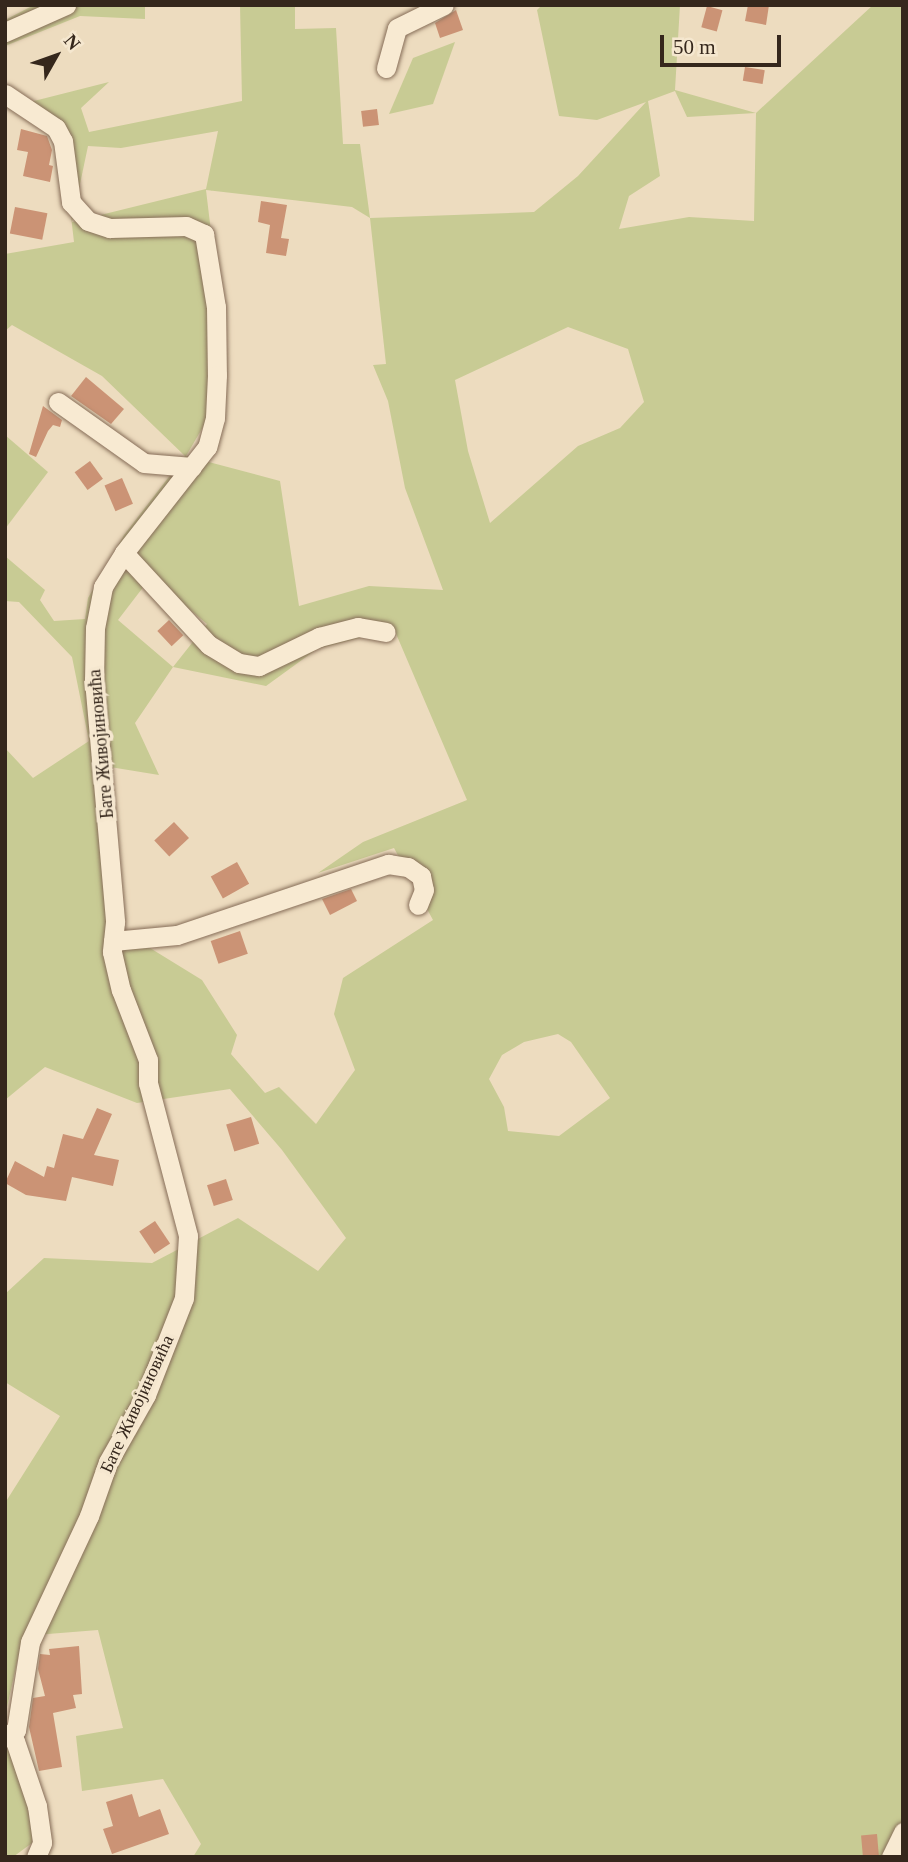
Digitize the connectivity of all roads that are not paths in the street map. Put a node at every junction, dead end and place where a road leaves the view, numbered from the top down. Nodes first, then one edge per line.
1 (66, 5) edge
2 (444, 5) edge
3 (5, 32) edge
4 (386, 68) dead end
5 (5, 94) edge
6 (58, 402) dead end
7 (192, 467) junction
8 (124, 553) junction
9 (386, 632) dead end
10 (418, 905) dead end
11 (113, 941) junction
12 (7, 1736) edge
13 (903, 1832) edge
14 (36, 1857) edge
15 (891, 1857) edge

1 - 3 street
2 - 4 street
5 - 7 street, Бате Живојиновића
6 - 7 street
7 - 8 street, Бате Живојиновића
8 - 9 street
8 - 11 street, Бате Живојиновића
10 - 11 street
11 - 12 street, Бате Живојиновића
12 - 14 street, Бате Живојиновића
13 - 15 street

